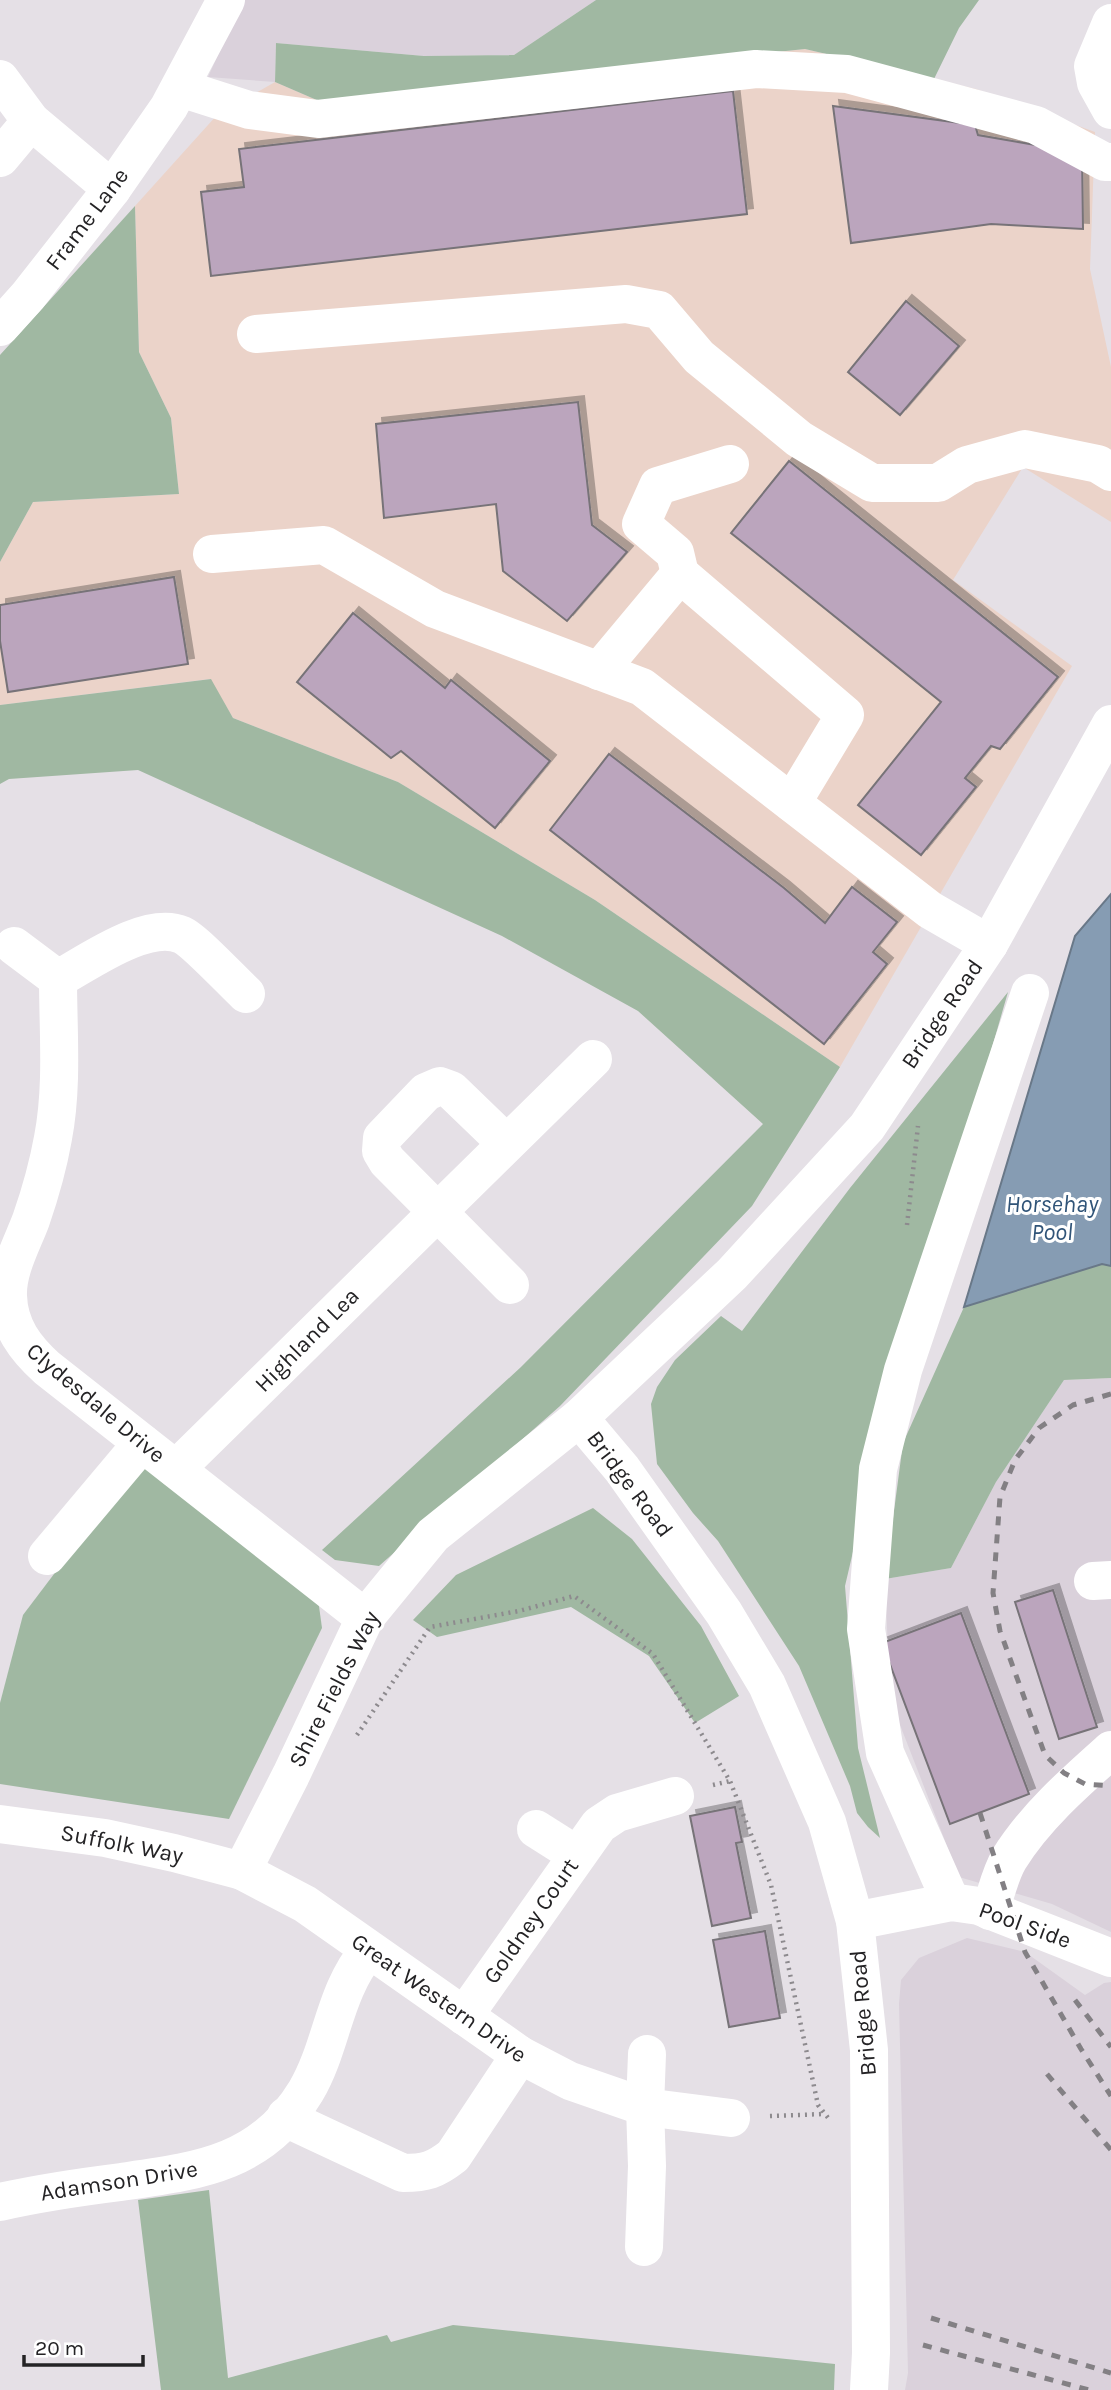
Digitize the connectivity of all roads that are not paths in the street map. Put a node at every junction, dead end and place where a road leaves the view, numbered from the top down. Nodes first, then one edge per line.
1 (226, 0) edge
2 (1111, 23) edge
3 (0, 79) edge
4 (175, 98) junction
5 (1111, 110) edge
6 (31, 121) junction
7 (0, 159) edge
8 (1111, 162) edge
9 (112, 189) junction
10 (0, 327) edge
11 (256, 334) dead end
12 (730, 464) dead end
13 (1111, 472) edge
14 (212, 554) dead end
15 (680, 574) junction
16 (599, 671) junction
17 (1111, 724) edge
18 (792, 803) junction
19 (989, 944) junction
20 (14, 946) dead end
21 (58, 979) junction
22 (1030, 993) dead end
23 (246, 994) dead end
24 (593, 1059) dead end
25 (506, 1143) junction
26 (437, 1211) junction
27 (510, 1285) dead end
28 (579, 1418) junction
29 (142, 1443) junction
30 (176, 1469) junction
31 (47, 1556) dead end
32 (365, 1618) junction
33 (1111, 1750) edge
34 (675, 1796) dead end
35 (0, 1824) edge
36 (536, 1829) dead end
37 (588, 1840) junction
38 (242, 1871) junction
39 (951, 1902) junction
40 (990, 1911) junction
41 (855, 1921) junction
42 (369, 1950) junction
43 (1111, 1958) edge
44 (464, 2016) junction
45 (647, 2054) dead end
46 (520, 2055) junction
47 (645, 2107) junction
48 (286, 2116) junction
49 (731, 2118) road end
50 (0, 2202) edge
51 (644, 2247) dead end
52 (869, 2390) edge

1 - 4 street, Frame Lane
2 - 5 street
3 - 6 street
4 - 8 street
4 - 9 street, Frame Lane
6 - 7 street
6 - 9 street
9 - 10 street, Frame Lane
11 - 13 street
12 - 15 street
14 - 16 street
15 - 16 street
15 - 18 street
16 - 18 street
17 - 19 street, Bridge Road
18 - 19 street
19 - 28 street, Bridge Road
20 - 21 street
21 - 23 street
21 - 29 street, Clydesdale Drive
22 - 39 street
24 - 25 street, Highland Lea
25 - 26 street, Highland Lea
25 - 26 street
26 - 27 street
26 - 30 street, Highland Lea
28 - 32 street, Shire Fields Way
28 - 41 street, Bridge Road
29 - 30 street, Clydesdale Drive
29 - 31 street
30 - 32 street, Clydesdale Drive
32 - 38 street, Shire Fields Way
33 - 40 street
34 - 37 street
35 - 38 street, Suffolk Way
36 - 37 street
37 - 44 street, Goldney Court
38 - 42 street, Great Western Drive
39 - 40 street, Pool Side
39 - 41 street, Pool Side
40 - 43 street, Pool Side
41 - 52 street, Bridge Road
42 - 44 street, Great Western Drive
42 - 48 street, Adamson Drive
44 - 46 street, Great Western Drive
45 - 47 street
46 - 47 street, Great Western Drive
46 - 48 street
47 - 49 street, Great Western Drive
47 - 51 street
48 - 50 street, Adamson Drive

